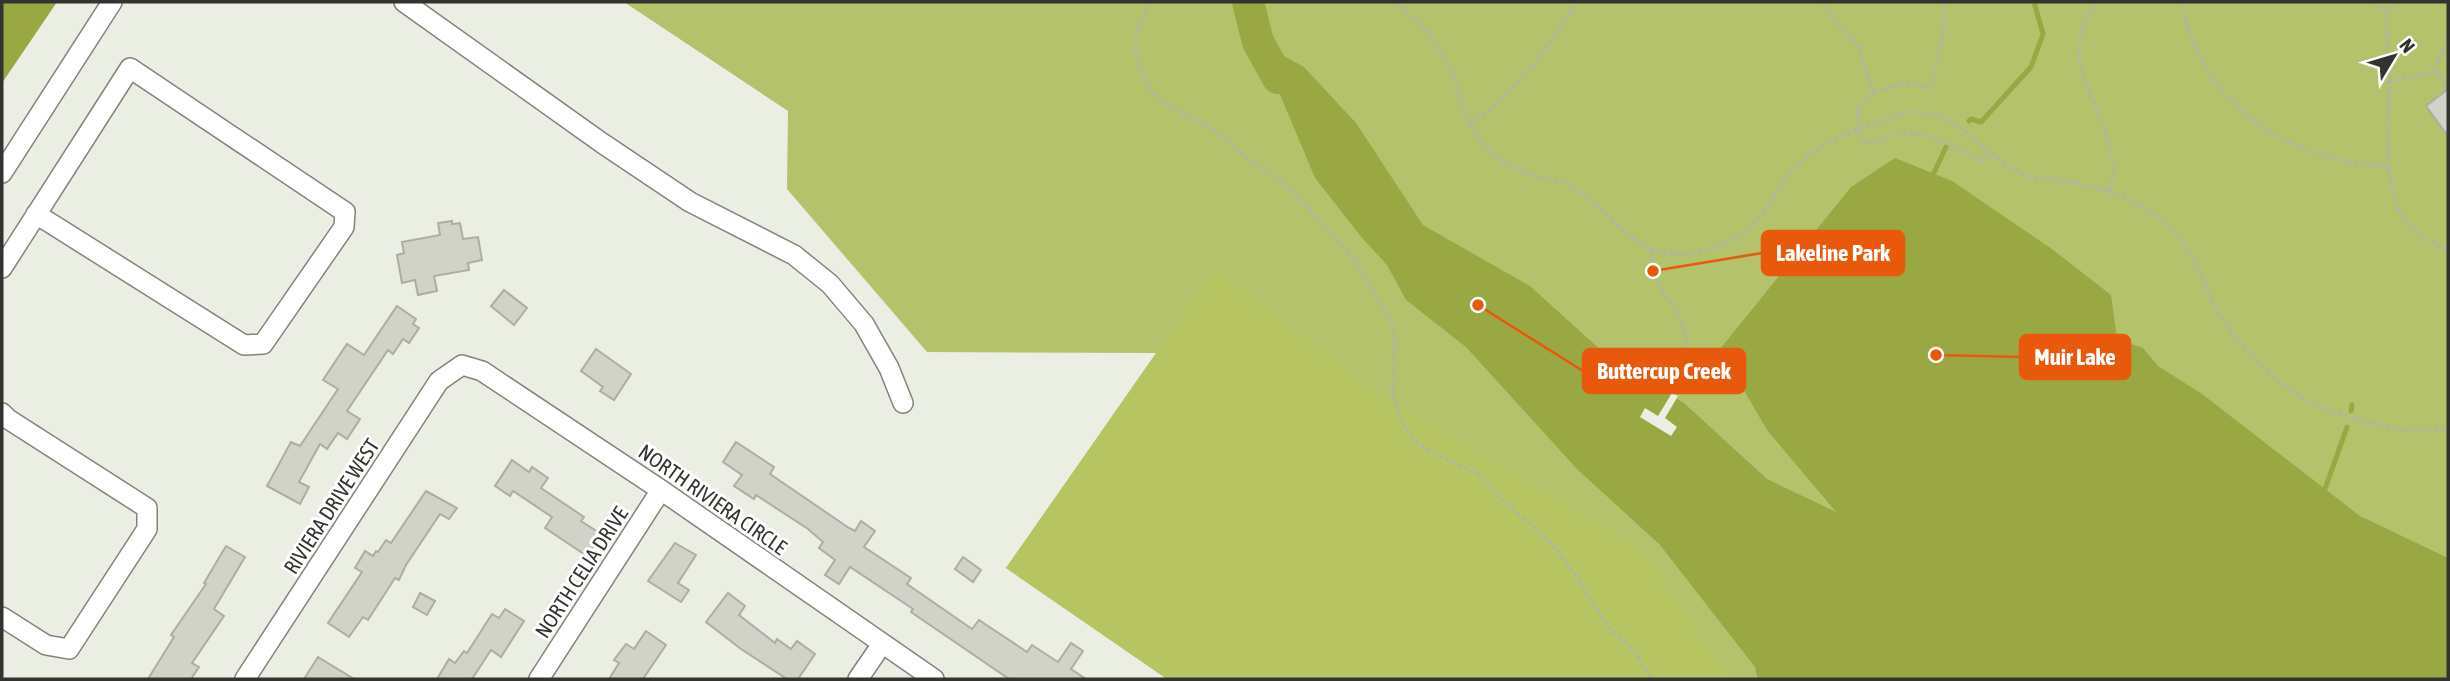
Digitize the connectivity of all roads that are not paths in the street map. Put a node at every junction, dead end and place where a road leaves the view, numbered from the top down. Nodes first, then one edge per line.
1 (112, 2) edge
2 (404, 2) edge
3 (2, 173) edge
4 (36, 214) junction
5 (2, 268) edge
6 (462, 365) joint
7 (903, 403) dead end
8 (2, 413) edge
9 (661, 490) junction
10 (2, 617) edge
11 (882, 644) junction
12 (245, 679) edge
13 (539, 679) edge
14 (858, 679) edge
15 (934, 679) edge

1 - 3 street
2 - 7 street
4 - 4 street
4 - 5 street
6 - 9 street, NORTH RIVIERA CIRCLE
6 - 12 street, RIVIERA DRIVE WEST
8 - 10 street
9 - 11 street, NORTH RIVIERA CIRCLE
9 - 13 street, NORTH CELIA DRIVE
11 - 14 street
11 - 15 street, NORTH RIVIERA CIRCLE

